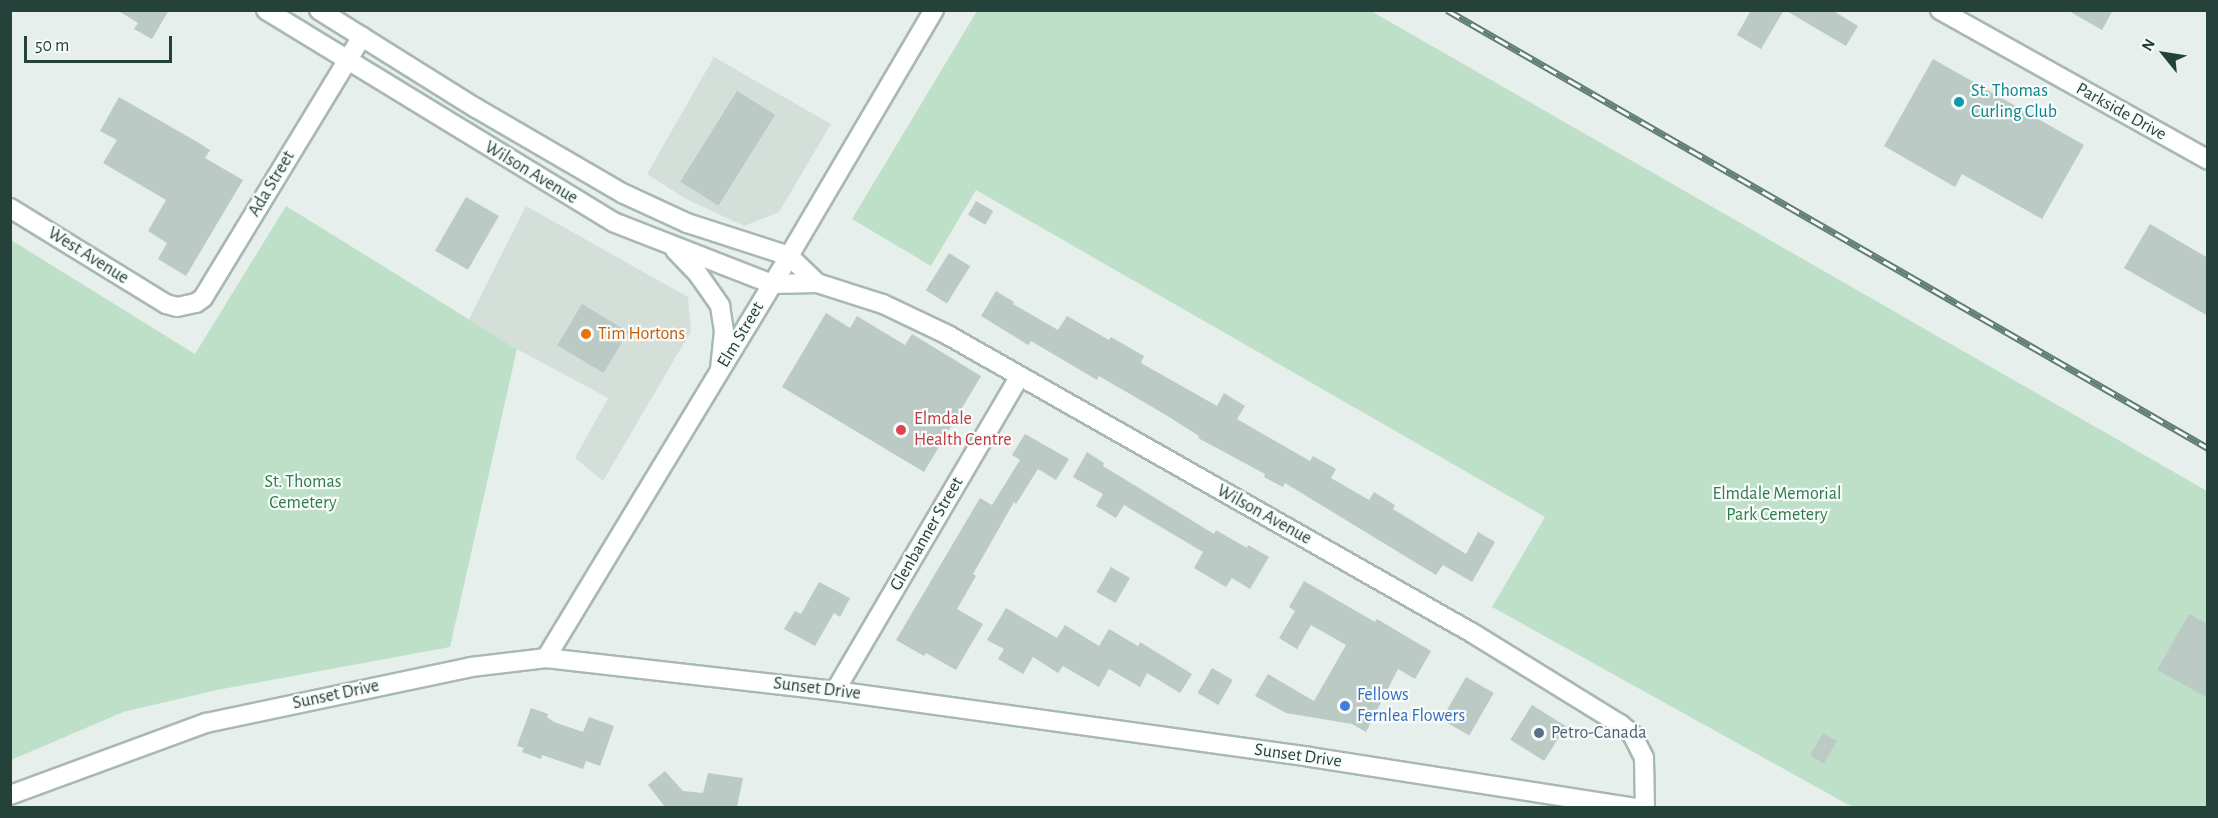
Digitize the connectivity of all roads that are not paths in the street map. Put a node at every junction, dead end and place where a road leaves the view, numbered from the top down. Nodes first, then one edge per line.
1 (266, 10) edge
2 (319, 10) edge
3 (934, 10) edge
4 (1940, 10) edge
5 (362, 37) junction
6 (347, 61) junction
7 (476, 108) junction
8 (462, 132) junction
9 (2208, 160) edge
10 (10, 208) edge
11 (672, 247) junction
12 (789, 256) junction
13 (817, 283) junction
14 (772, 284) junction
15 (166, 304) joint
16 (720, 368) junction
17 (1019, 377) junction
18 (546, 658) junction
19 (835, 691) junction
20 (10, 795) edge
21 (1636, 807) edge
22 (1645, 807) edge

1 - 6 street, Wilson Avenue
2 - 5 street, Wilson Avenue
3 - 12 street, Elm Street
4 - 9 street, Parkside Drive
5 - 6 street, Ada Street
5 - 7 street, Wilson Avenue
6 - 8 street, Wilson Avenue
6 - 15 street, Ada Street
7 - 8 street
7 - 12 street, Wilson Avenue
8 - 11 street, Wilson Avenue
10 - 15 street, West Avenue
11 - 14 street, Wilson Avenue
11 - 16 street
12 - 13 street, Wilson Avenue
12 - 14 street, Elm Street
13 - 14 street, Wilson Avenue
13 - 17 street, Wilson Avenue
14 - 16 street, Elm Street
16 - 18 street, Elm Street
17 - 19 street, Glenbanner Street
17 - 22 street, Wilson Avenue
18 - 19 street, Sunset Drive
18 - 20 street, Sunset Drive
19 - 21 street, Sunset Drive

